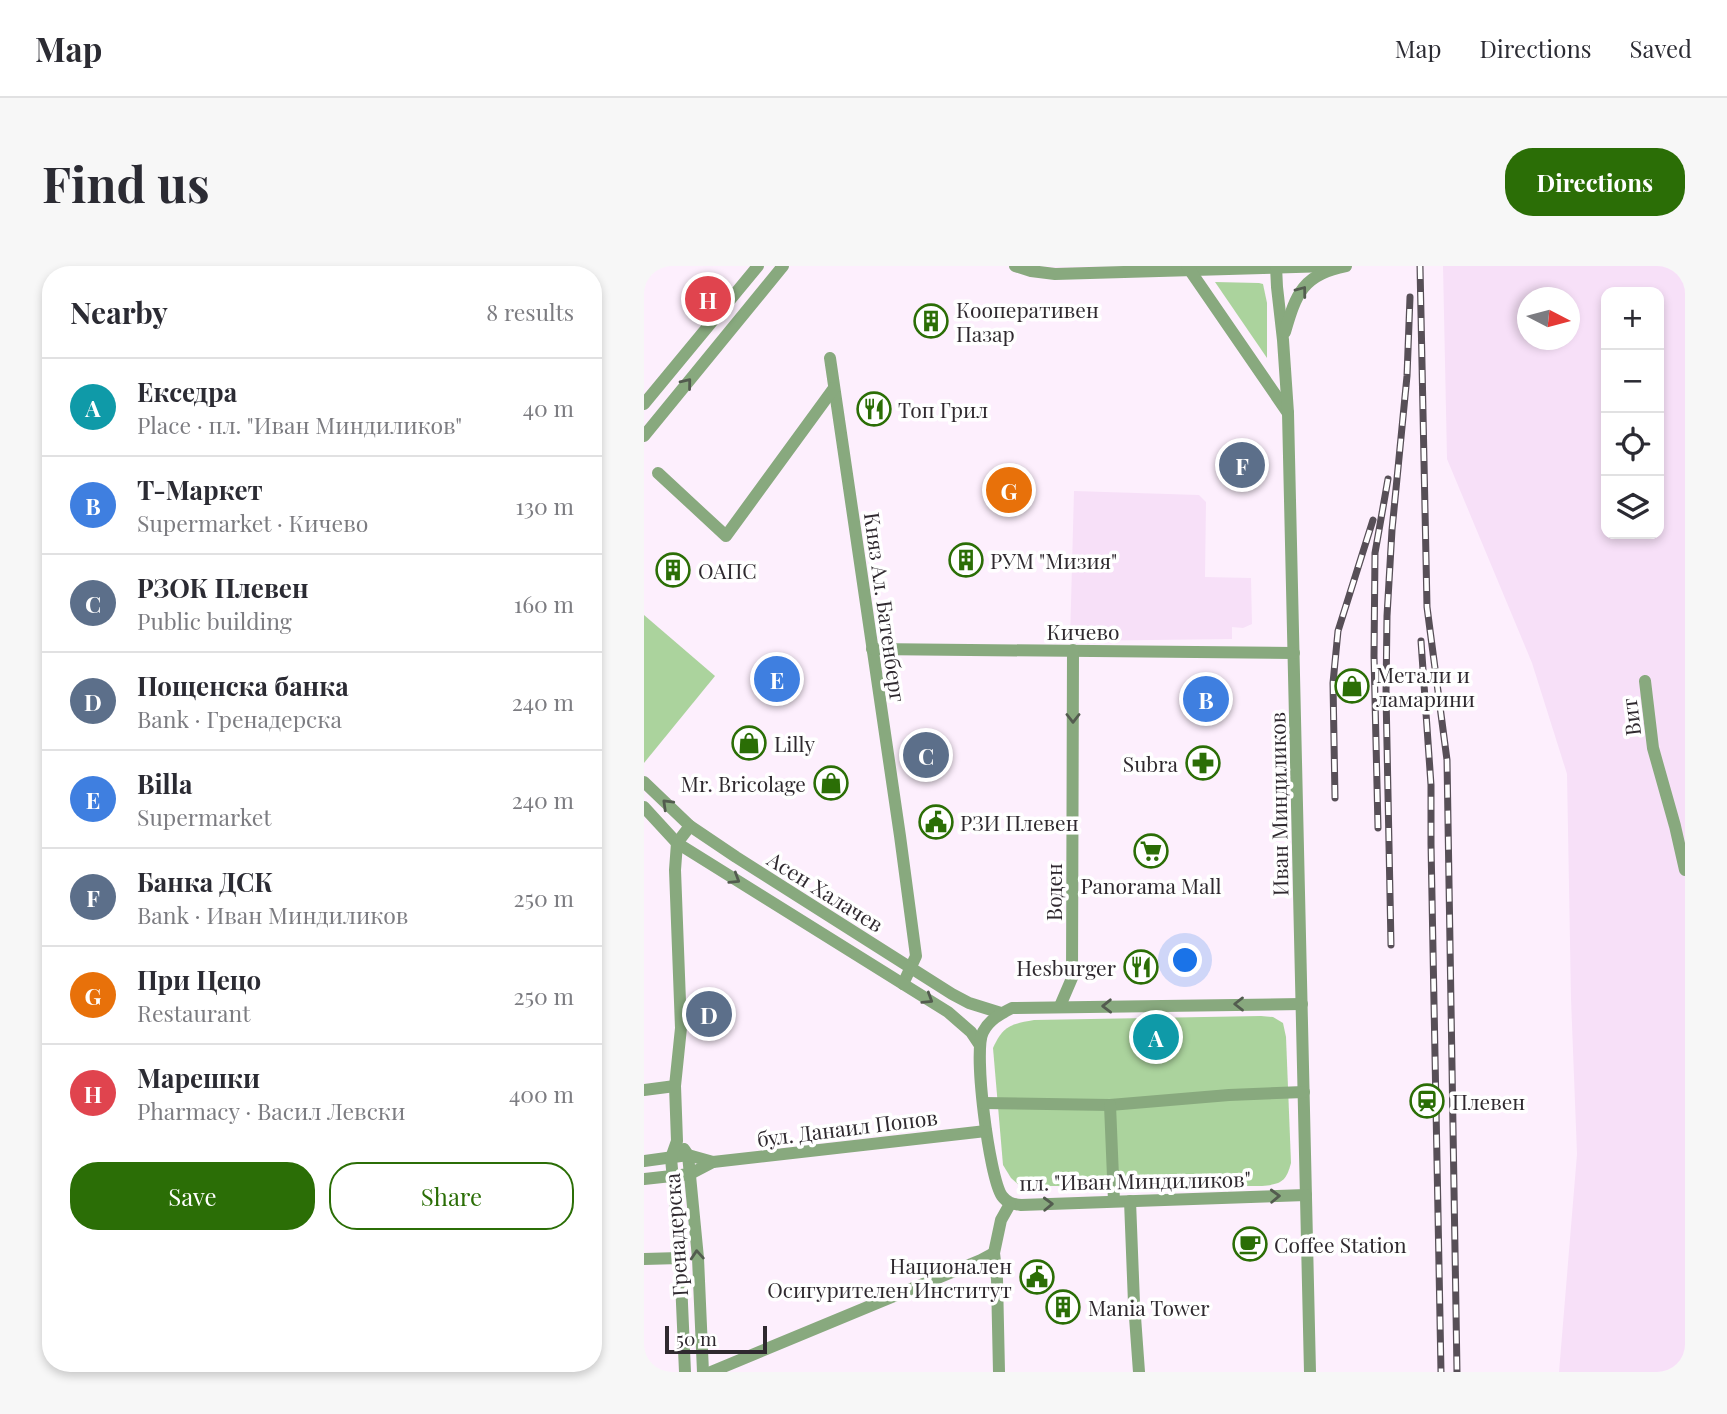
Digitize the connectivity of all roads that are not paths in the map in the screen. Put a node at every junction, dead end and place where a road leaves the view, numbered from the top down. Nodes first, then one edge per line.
1 (758, 266) edge
2 (783, 266) edge
3 (1015, 266) edge
4 (1330, 266) edge
5 (1346, 266) edge
6 (1276, 267) edge
7 (1189, 268) edge
8 (1283, 340) junction
9 (830, 358) dead end
10 (834, 388) junction
11 (644, 404) edge
12 (1288, 413) junction
13 (644, 436) edge
14 (658, 473) dead end
15 (873, 649) junction
16 (1073, 650) junction
17 (1294, 653) junction
18 (1645, 681) dead end
19 (644, 782) edge
20 (644, 807) edge
21 (690, 826) junction
22 (677, 843) junction
23 (1685, 870) edge
24 (911, 968) junction
25 (903, 984) junction
26 (1302, 1004) junction
27 (1060, 1006) junction
28 (1001, 1013) junction
29 (979, 1044) junction
30 (675, 1086) junction
31 (644, 1090) edge
32 (1304, 1093) junction
33 (983, 1103) junction
34 (1110, 1105) junction
35 (986, 1130) junction
36 (677, 1141) junction
37 (688, 1155) junction
38 (671, 1158) junction
39 (644, 1161) edge
40 (713, 1162) junction
41 (690, 1174) junction
42 (672, 1176) junction
43 (644, 1179) edge
44 (1306, 1195) junction
45 (1114, 1201) junction
46 (1130, 1201) junction
47 (1010, 1203) junction
48 (995, 1252) junction
49 (680, 1258) junction
50 (644, 1259) edge
51 (685, 1372) edge
52 (703, 1372) edge
53 (711, 1372) edge
54 (999, 1372) edge
55 (1139, 1372) edge
56 (1310, 1372) edge

1 - 11 street
13 -> 2 street
3 - 7 street
4 - 6 street
8 -> 5 street
6 - 7 street
6 - 8 street, Иван Миндиликов
7 - 12 street
8 - 12 street, Иван Миндиликов
9 - 10 street, Княз Ал. Батенберг
10 - 14 street
10 - 15 street, Княз Ал. Батенберг
12 - 17 street, Иван Миндиликов
15 - 16 street, Кичево
15 - 24 street, Княз Ал. Батенберг
16 - 17 street, Кичево
16 -> 27 street, Воден
17 - 26 street, Иван Миндиликов
18 - 23 street, Вит
21 -> 19 street, Асен Халачев
20 - 22 street, Асен Халачев
21 - 22 street
21 - 24 street, Асен Халачев
22 -> 25 street, Асен Халачев
22 - 30 street, Гренадерска
24 - 25 street, Княз Ал. Батенберг
24 - 28 street, Асен Халачев
25 -> 29 street, Асен Халачев
26 -> 27 street
26 - 32 street, Иван Миндиликов
27 - 28 street
28 - 29 street
29 - 33 street, пл. "Иван Миндиликов"
30 - 31 street
30 - 36 street, Гренадерска
32 - 34 street
32 - 44 street, Иван Миндиликов
33 - 34 street
33 - 35 street, пл. "Иван Миндиликов"
34 - 45 street
35 - 40 street, бул. Данаил Попов
35 - 47 street, пл. "Иван Миндиликов"
36 - 37 street, Гренадерска
36 - 38 street, Гренадерска
37 - 38 street, бул. Данаил Попов
37 - 40 street, бул. Данаил Попов
37 - 41 street, Гренадерска
38 - 39 street, бул. Данаил Попов
38 - 42 street, Гренадерска
40 - 41 street, бул. Данаил Попов
41 - 42 street, бул. Данаил Попов
52 -> 41 street, Гренадерска
42 - 43 street, бул. Данаил Попов
42 - 49 street, Гренадерска
46 -> 44 street, пл. "Иван Миндиликов"
44 - 56 street, Иван Миндиликов
45 - 46 street, пл. "Иван Миндиликов"
47 -> 45 street, пл. "Иван Миндиликов"
46 - 55 street
47 - 48 street
48 - 53 street
48 - 54 street
49 - 50 street
49 - 51 street, Гренадерска

